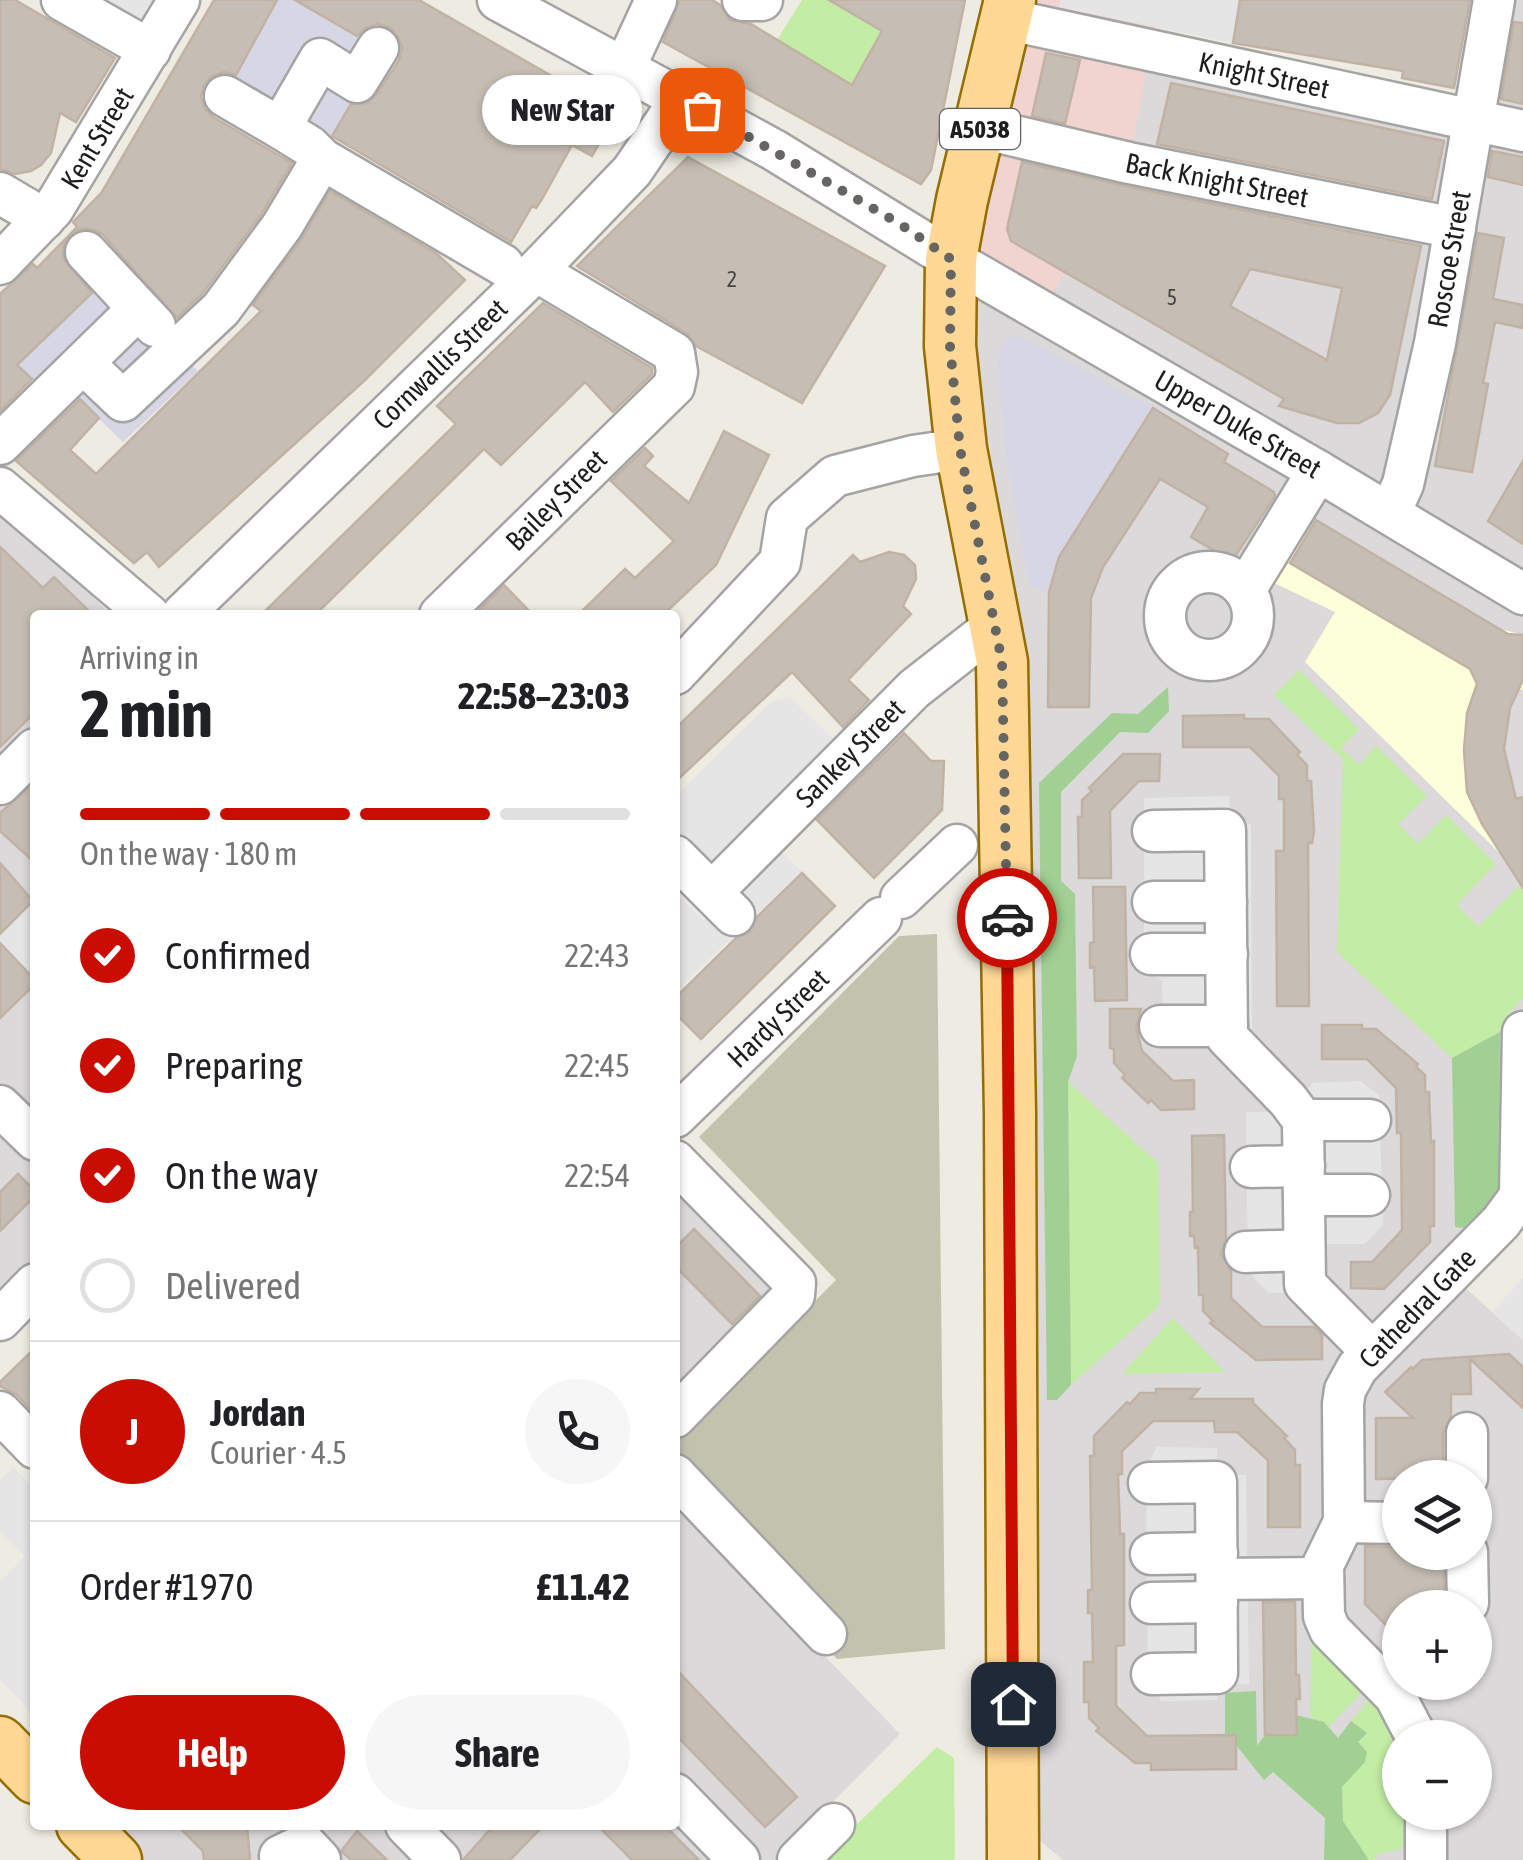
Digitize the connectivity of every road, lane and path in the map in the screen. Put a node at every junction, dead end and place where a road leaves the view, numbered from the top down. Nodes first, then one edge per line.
1 (62, 0) edge
2 (178, 0) edge
3 (498, 0) edge
4 (656, 0) edge
5 (743, 0) edge
6 (762, 0) edge
7 (1494, 0) edge
8 (1008, 9) edge
9 (378, 48) dead end
10 (150, 50) junction
11 (625, 67) junction
12 (225, 96) dead end
13 (682, 99) junction
14 (1472, 120) junction
15 (280, 128) junction
16 (980, 128) junction
17 (1523, 131) edge
18 (322, 159) junction
19 (0, 194) edge
20 (44, 220) junction
21 (1455, 228) junction
22 (86, 252) dead end
23 (951, 259) junction
24 (0, 264) edge
25 (520, 268) junction
26 (138, 308) junction
27 (178, 350) junction
28 (83, 363) junction
29 (0, 444) edge
30 (960, 449) junction
31 (1318, 471) junction
32 (0, 488) edge
33 (1390, 513) junction
34 (1245, 590) dead end
35 (1523, 594) edge
36 (143, 610) edge
37 (187, 610) edge
38 (445, 610) edge
39 (997, 624) junction
40 (680, 669) edge
41 (30, 754) edge
42 (0, 784) edge
43 (1153, 831) dead end
44 (957, 845) dead end
45 (680, 851) edge
46 (1153, 902) dead end
47 (1226, 902) junction
48 (1151, 954) dead end
49 (1226, 954) junction
50 (1160, 1026) dead end
51 (1227, 1026) junction
52 (1523, 1032) edge
53 (0, 1106) edge
54 (680, 1113) edge
55 (1303, 1120) junction
56 (1370, 1120) dead end
57 (30, 1135) edge
58 (680, 1166) edge
59 (1251, 1167) dead end
60 (1304, 1181) junction
61 (1370, 1195) dead end
62 (1304, 1250) junction
63 (1246, 1252) dead end
64 (30, 1289) edge
65 (0, 1320) edge
66 (1372, 1352) junction
67 (0, 1412) edge
68 (680, 1412) edge
69 (1467, 1433) dead end
70 (30, 1443) edge
71 (1467, 1460) edge
72 (680, 1480) edge
73 (1149, 1483) dead end
74 (1344, 1522) junction
75 (1382, 1523) edge
76 (1150, 1554) dead end
77 (1217, 1578) junction
78 (1323, 1578) junction
79 (1150, 1603) dead end
80 (826, 1634) dead end
81 (1152, 1674) dead end
82 (1408, 1720) edge
83 (680, 1799) edge
84 (834, 1824) dead end
85 (411, 1830) edge
86 (1426, 1830) edge
87 (440, 1860) edge
88 (739, 1860) edge
89 (798, 1860) edge
90 (1013, 1860) edge
91 (1426, 1860) edge

1 - 10 street
2 - 10 street, Kent Street
3 - 11 street, Upper Duke Street
4 - 11 street
5 - 6 street
7 - 14 street, Roscoe Street
8 - 14 street, Knight Street
8 - 16 main road, A5038
9 - 15 street
10 - 20 street, Kent Street
11 - 13 street, Upper Duke Street
12 - 15 street
13 - 23 street, Upper Duke Street
13 - 25 street, Cornwallis Street
14 - 17 street, Knight Street
14 - 21 street, Roscoe Street
15 - 18 street
16 - 21 street, Back Knight Street
16 - 23 main road, A5038
18 - 25 street
18 - 27 street
19 - 20 street
20 - 24 street, Kent Street
21 - 33 street, Roscoe Street
22 - 26 street
23 - 30 main road, A5038
23 - 31 street, Upper Duke Street
25 - 37 street, Cornwallis Street
25 - 38 street, Bailey Street
26 - 27 street
26 - 28 street
27 - 28 street
28 - 29 street
30 - 39 main road, A5038
30 - 40 street
31 - 33 street, Upper Duke Street
31 - 34 street
32 - 36 street
33 - 35 street, Upper Duke Street
39 - 45 street, Sankey Street
39 - 90 main road, A5038
41 - 42 street
43 - 47 street
44 - 54 street, Hardy Street
46 - 47 street
47 - 49 street
48 - 49 street
49 - 51 street
50 - 51 street
51 - 55 street
52 - 66 street, Cathedral Gate
53 - 57 street
55 - 56 street
55 - 60 street
58 - 68 street
59 - 60 street
60 - 61 street
60 - 62 street
62 - 63 street
62 - 66 street
64 - 65 street
66 - 74 street, Cathedral Gate
67 - 70 street
69 - 71 street
72 - 80 street
73 - 77 street
74 - 75 street
74 - 78 street, Cathedral Gate
76 - 77 street
77 - 78 street
77 - 79 street
77 - 81 street
78 - 82 street, Cathedral Gate
83 - 88 street
84 - 89 street
85 - 87 street
86 - 91 street

